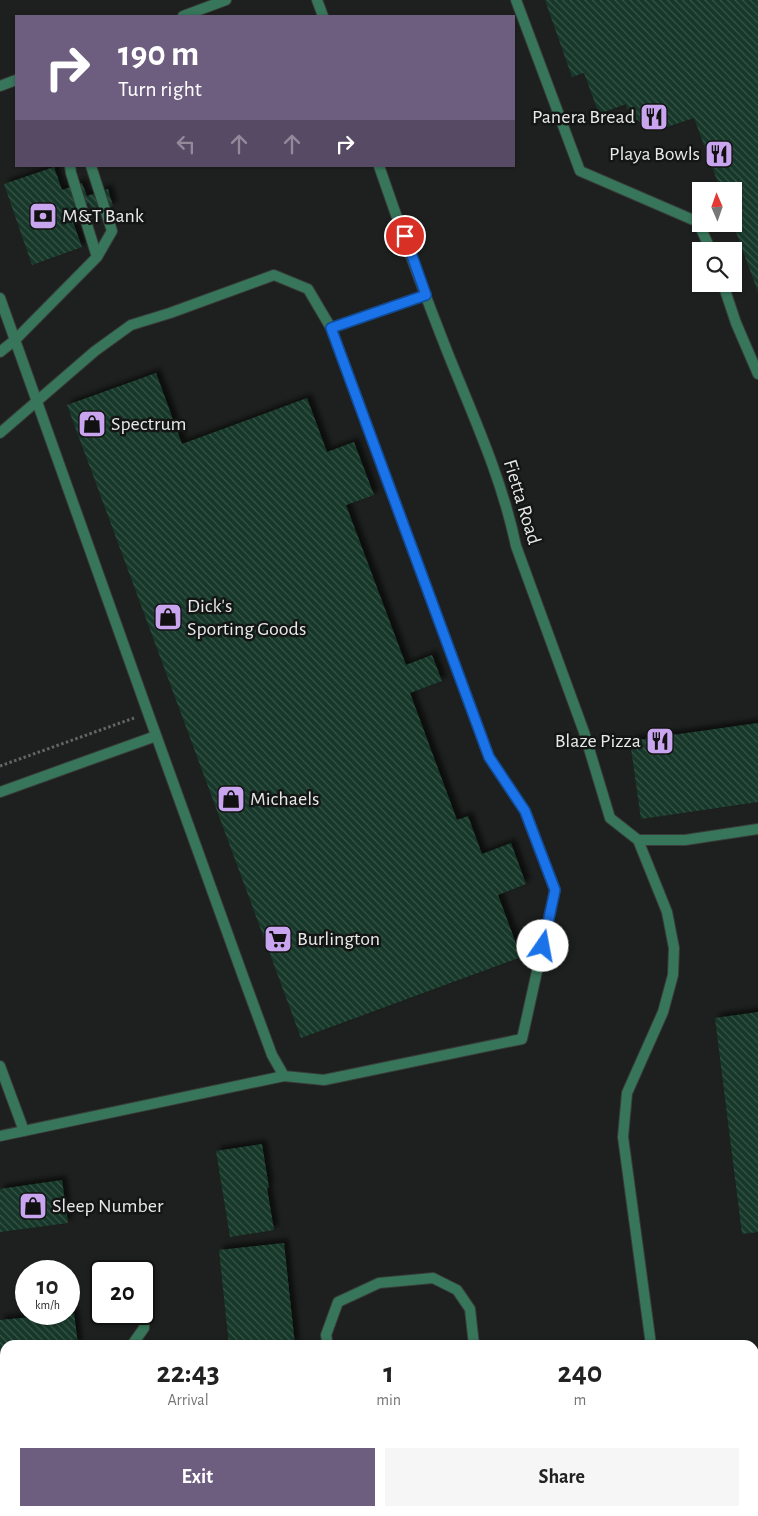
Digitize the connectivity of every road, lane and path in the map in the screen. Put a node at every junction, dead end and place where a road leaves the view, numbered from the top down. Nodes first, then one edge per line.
1 (226, 0) edge
2 (317, 0) edge
3 (516, 0) edge
4 (187, 15) edge
5 (323, 15) edge
6 (15, 80) edge
7 (0, 86) edge
8 (70, 167) edge
9 (91, 167) edge
10 (379, 167) edge
11 (707, 242) edge
12 (97, 257) junction
13 (726, 292) edge
14 (426, 295) junction
15 (0, 298) edge
16 (331, 328) junction
17 (15, 340) junction
18 (0, 352) edge
19 (758, 374) edge
20 (36, 401) junction
21 (0, 433) edge
22 (148, 713) junction
23 (156, 736) junction
24 (0, 766) edge
25 (0, 792) edge
26 (758, 829) edge
27 (638, 840) junction
28 (0, 1066) edge
29 (284, 1076) junction
30 (24, 1131) junction
31 (0, 1136) edge
32 (144, 1325) edge
33 (136, 1340) edge
34 (327, 1340) edge
35 (473, 1340) edge
36 (650, 1340) edge

1 - 4 lane
2 - 5 lane
3 - 11 lane
6 - 7 lane
8 - 12 lane
9 - 12 lane
10 - 14 lane, Fietta Road
12 - 17 lane
13 - 19 lane
14 - 16 lane
14 - 27 lane, Fietta Road
15 - 17 lane
16 - 20 lane
16 - 29 lane
17 - 18 lane
17 - 20 lane
20 - 21 lane
20 - 22 lane
22 - 23 lane
22 - 24 path
23 - 25 lane
23 - 29 lane
26 - 27 lane
27 - 36 lane
28 - 30 lane
29 - 30 lane
30 - 31 lane
32 - 33 lane
34 - 35 lane

